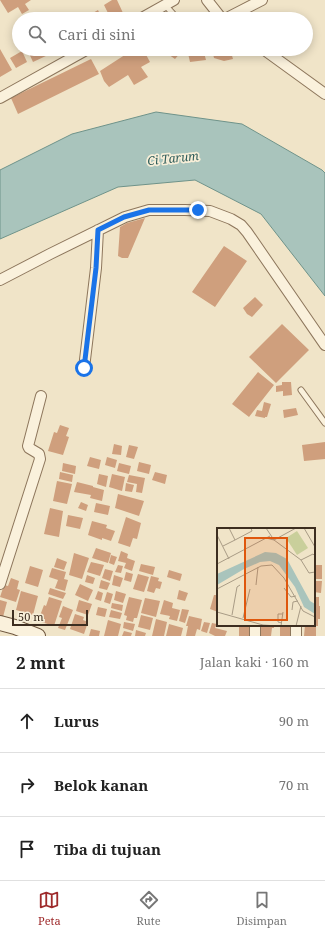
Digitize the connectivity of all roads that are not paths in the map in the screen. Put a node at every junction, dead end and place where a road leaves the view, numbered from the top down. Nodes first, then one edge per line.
1 (207, 0) edge
2 (262, 0) edge
3 (169, 2) edge
4 (152, 12) edge
5 (174, 12) edge
6 (218, 12) edge
7 (238, 12) edge
8 (75, 56) edge
9 (273, 56) edge
10 (325, 94) edge
11 (0, 98) edge
12 (98, 230) junction
13 (0, 280) edge
14 (325, 345) edge
15 (84, 368) dead end
16 (301, 390) dead end
17 (42, 396) dead end
18 (325, 423) edge
19 (0, 584) edge
20 (0, 624) edge
21 (14, 632) edge
22 (38, 636) edge

1 - 6 street
2 - 7 street
3 - 4 street
3 - 5 lane
8 - 11 street
9 - 10 street
12 - 13 street
12 - 14 street
12 - 15 street
16 - 18 lane
17 - 19 street
20 - 21 street
21 - 22 street

